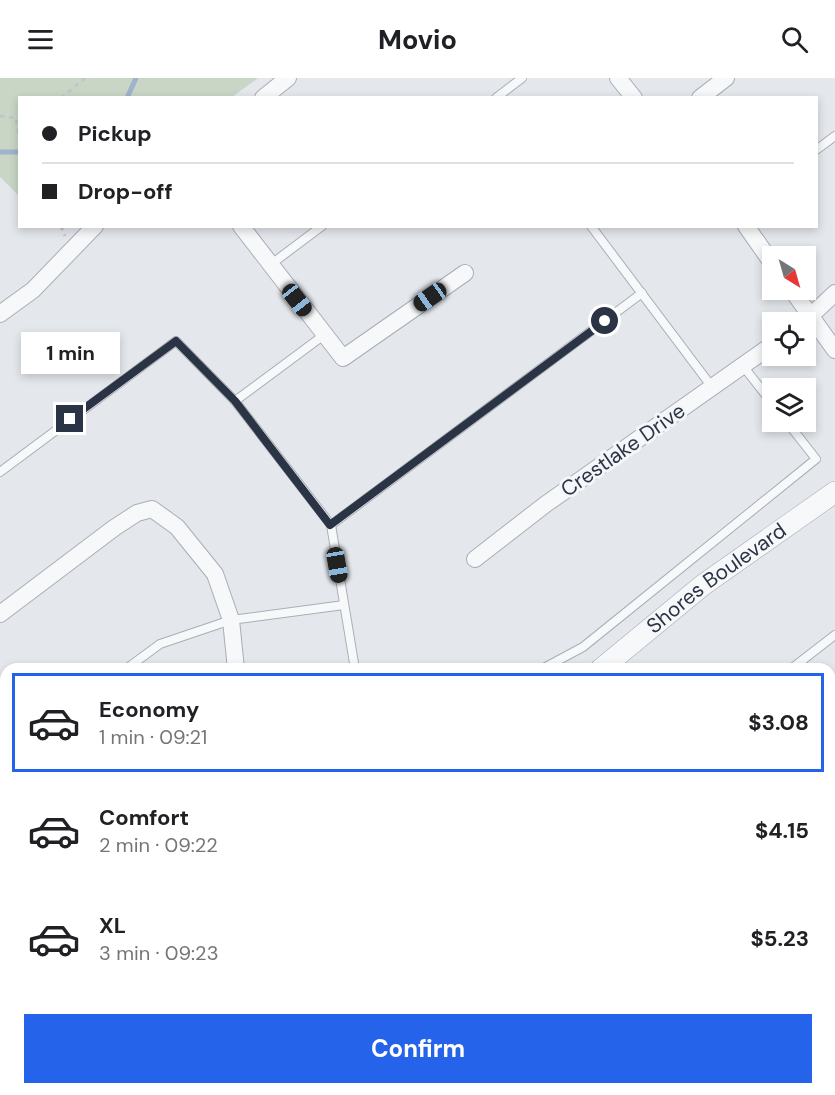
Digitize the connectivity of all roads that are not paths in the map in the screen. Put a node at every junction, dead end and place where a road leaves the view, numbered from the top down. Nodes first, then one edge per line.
1 (288, 78) edge
2 (522, 78) edge
3 (618, 78) edge
4 (726, 78) edge
5 (266, 96) edge
6 (499, 96) edge
7 (632, 96) edge
8 (703, 96) edge
9 (835, 136) edge
10 (818, 149) edge
11 (93, 228) edge
12 (242, 228) edge
13 (319, 228) edge
14 (593, 228) edge
15 (747, 228) edge
16 (762, 249) edge
17 (270, 265) junction
18 (465, 273) dead end
19 (642, 293) junction
20 (835, 293) edge
21 (816, 312) edge
22 (0, 315) edge
23 (816, 329) edge
24 (324, 335) junction
25 (835, 350) edge
26 (762, 352) edge
27 (743, 366) junction
28 (712, 387) junction
29 (762, 390) edge
30 (235, 401) junction
31 (795, 432) edge
32 (0, 472) edge
33 (835, 492) edge
34 (330, 525) junction
35 (475, 559) dead end
36 (344, 605) junction
37 (0, 614) edge
38 (231, 620) junction
39 (835, 635) edge
40 (134, 663) edge
41 (235, 663) edge
42 (354, 663) edge
43 (553, 663) edge
44 (608, 663) edge
45 (799, 663) edge

1 - 5 street
2 - 6 lane
3 - 7 street
4 - 8 street
9 - 10 lane
11 - 22 street
12 - 17 street
13 - 17 lane
14 - 19 lane
15 - 16 street
17 - 24 street
18 - 24 street
19 - 28 lane
19 - 34 lane
20 - 21 street
23 - 25 street
24 - 30 lane
26 - 27 street, Crestlake Drive
27 - 28 street, Crestlake Drive
27 - 29 lane
28 - 35 street, Crestlake Drive
30 - 32 lane
30 - 34 lane
31 - 43 lane
33 - 44 street, Shores Boulevard
34 - 36 lane
36 - 38 lane
36 - 42 lane
37 - 38 street
38 - 40 lane
38 - 41 street
39 - 45 lane

